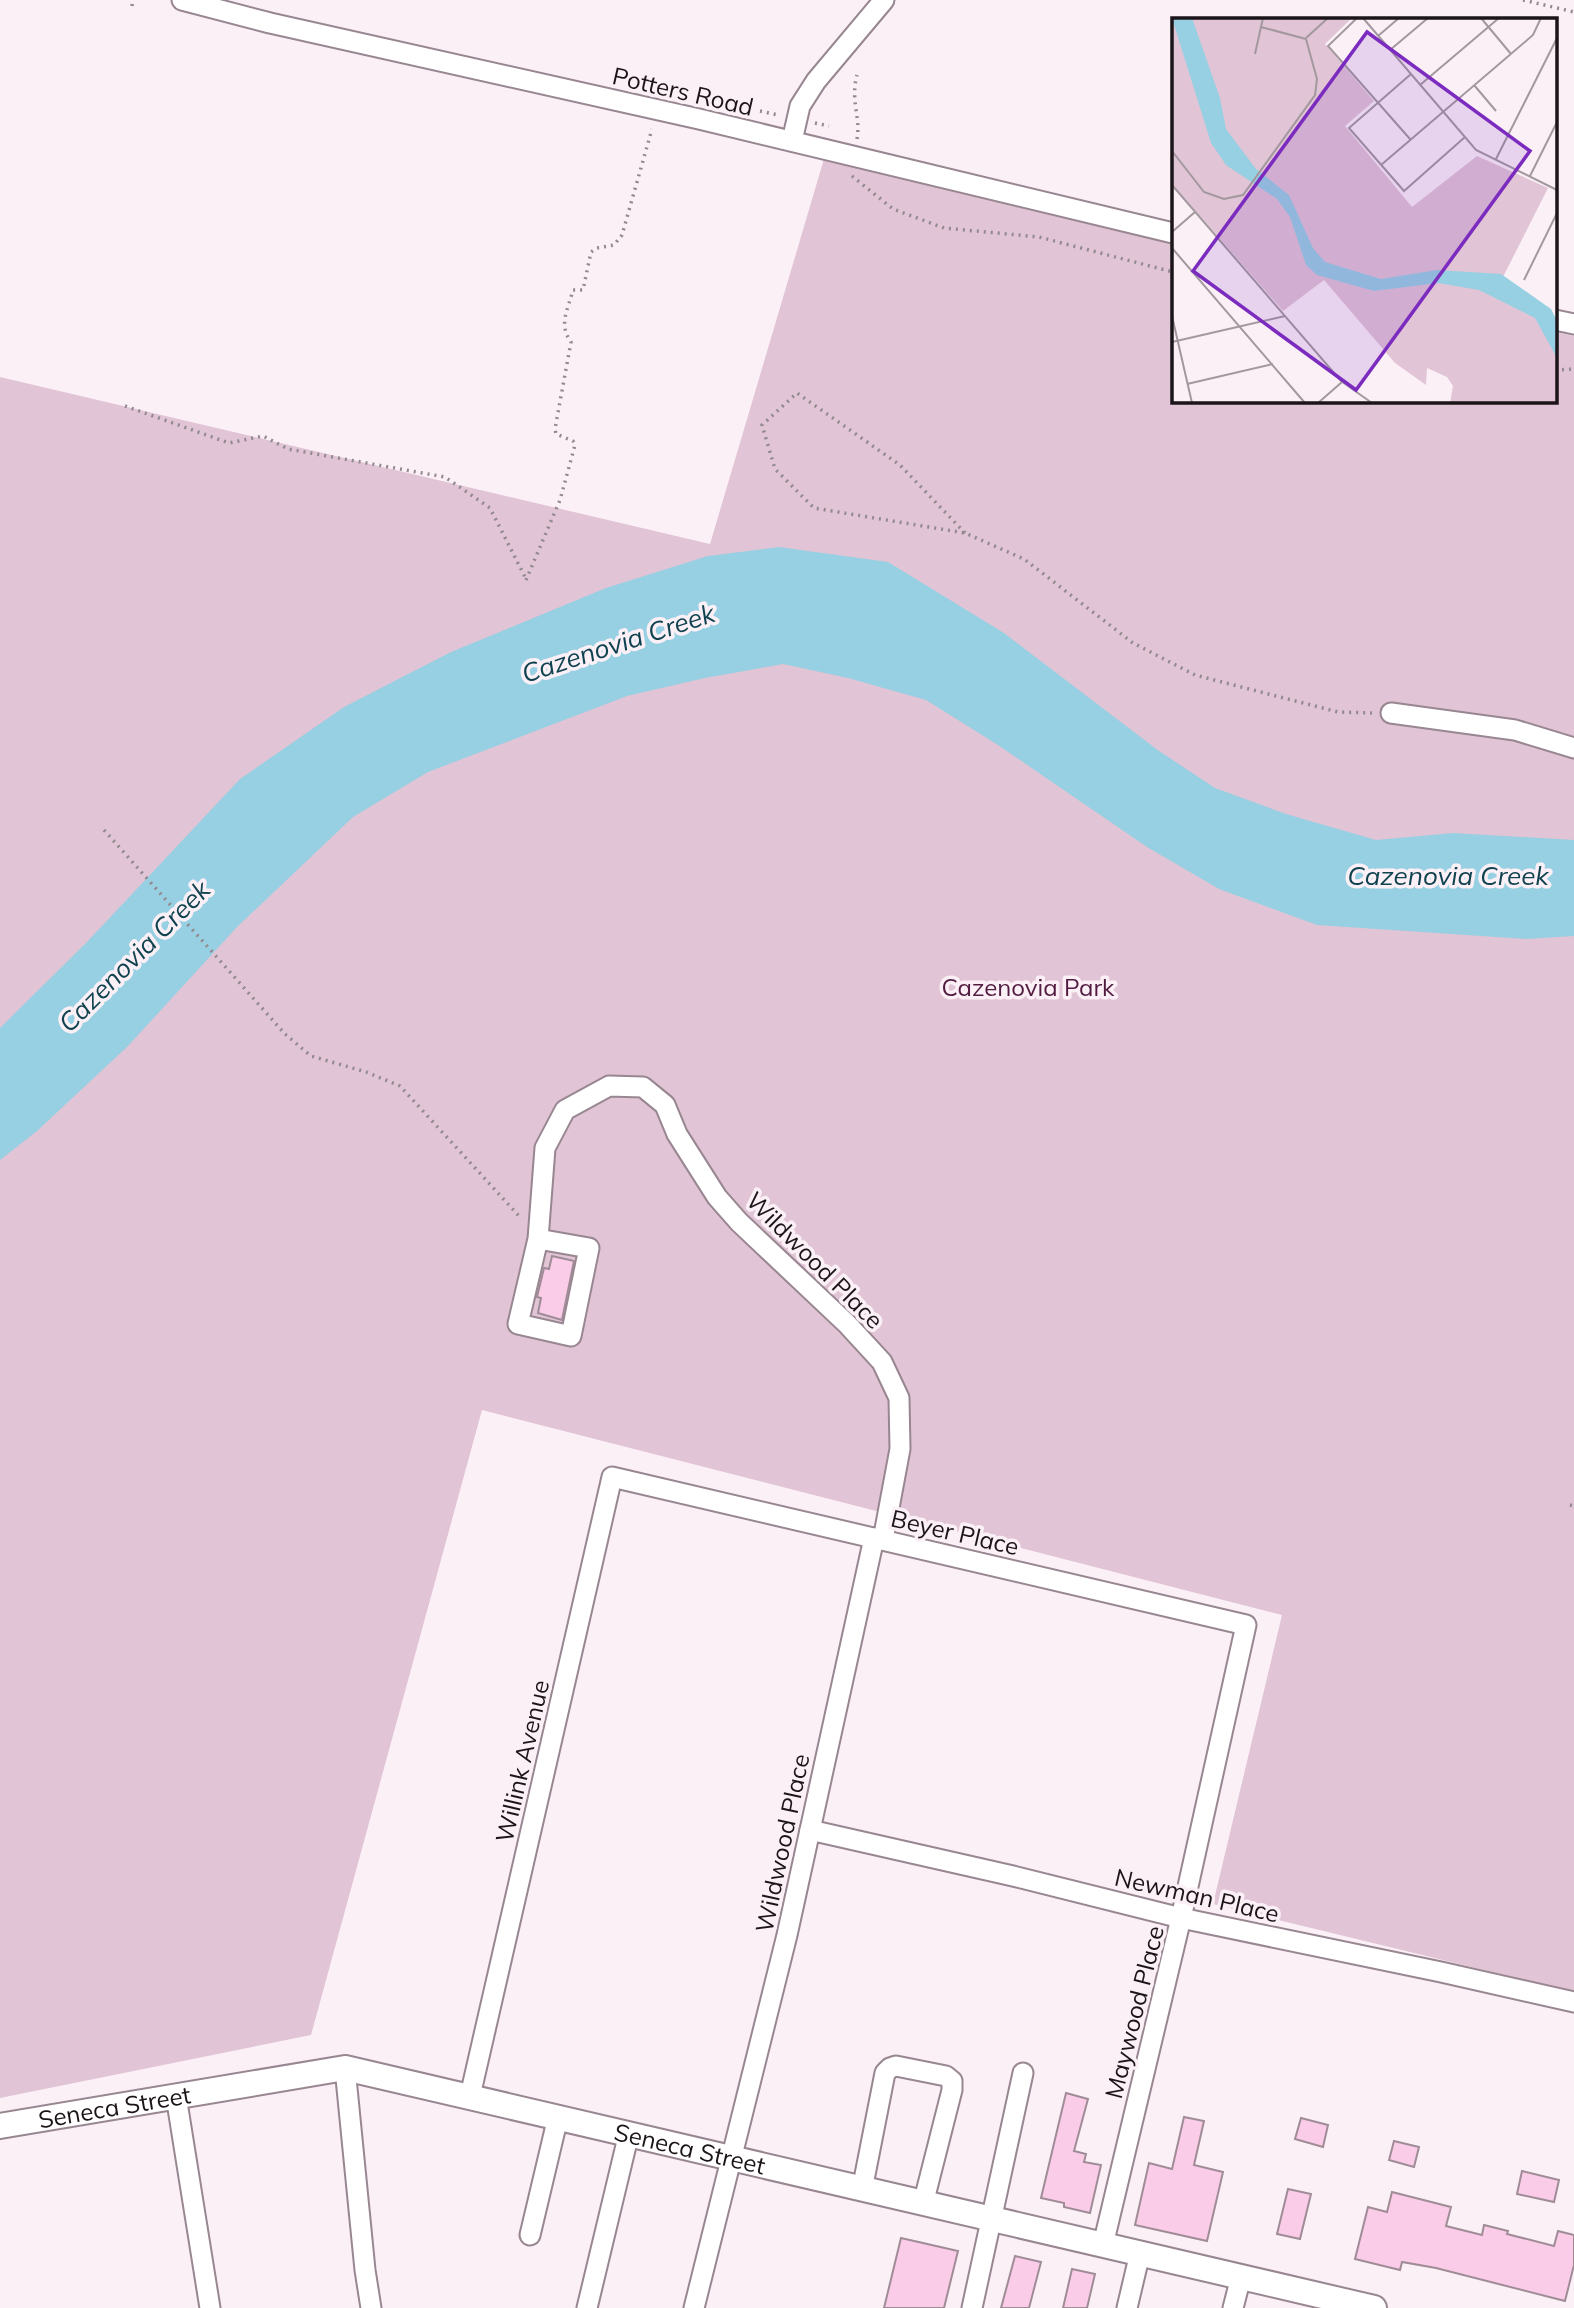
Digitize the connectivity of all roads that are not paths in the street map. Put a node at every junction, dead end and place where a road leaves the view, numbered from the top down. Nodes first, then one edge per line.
1 (181, 0) edge
2 (884, 0) edge
3 (792, 141) junction
4 (1172, 233) edge
5 (1556, 320) edge
6 (1574, 324) edge
7 (1391, 713) road end
8 (1574, 748) edge
9 (538, 1239) junction
10 (652, 1487) joint
11 (879, 1539) junction
12 (1246, 1625) joint
13 (810, 1830) junction
14 (1181, 1918) junction
15 (1574, 2002) edge
16 (345, 2068) junction
17 (1023, 2073) dead end
18 (176, 2096) junction
19 (470, 2096) junction
20 (558, 2117) junction
21 (0, 2126) edge
22 (629, 2133) junction
23 (733, 2157) junction
24 (862, 2190) junction
25 (923, 2204) junction
26 (993, 2220) junction
27 (530, 2235) dead end
28 (1103, 2245) junction
29 (1140, 2253) junction
30 (1241, 2277) junction
31 (1347, 2305) edge
32 (210, 2308) edge
33 (371, 2308) edge
34 (587, 2308) edge
35 (694, 2308) edge
36 (972, 2308) edge
37 (1127, 2308) edge
38 (1233, 2308) edge
39 (1374, 2308) edge

1 - 3 street, Potters Road
2 - 3 street
3 - 4 street, Potters Road
5 - 6 street
7 - 8 street
9 - 9 street
9 - 11 street, Wildwood Place
10 - 11 street, Beyer Place
10 - 19 street, Willink Avenue
11 - 12 street, Beyer Place
11 - 13 street, Wildwood Place
12 - 14 street, Maywood Place
13 - 14 street, Newman Place
13 - 23 street, Wildwood Place
14 - 15 street, Newman Place
14 - 28 street, Maywood Place
16 - 18 main road, Seneca Street
16 - 19 main road, Seneca Street
16 - 33 street
17 - 26 street
18 - 21 main road, Seneca Street
18 - 32 street
19 - 20 main road, Seneca Street
20 - 22 main road, Seneca Street
20 - 27 street
22 - 23 main road, Seneca Street
22 - 34 street
23 - 24 main road, Seneca Street
23 - 35 street, Wildwood Place
24 - 25 main road, Seneca Street
24 - 25 street
25 - 26 main road, Seneca Street
26 - 28 main road, Seneca Street
26 - 36 street
28 - 29 main road, Seneca Street
29 - 30 main road, Seneca Street
29 - 37 street
30 - 31 main road, Seneca Street
30 - 38 street
31 - 39 main road, Seneca Street

